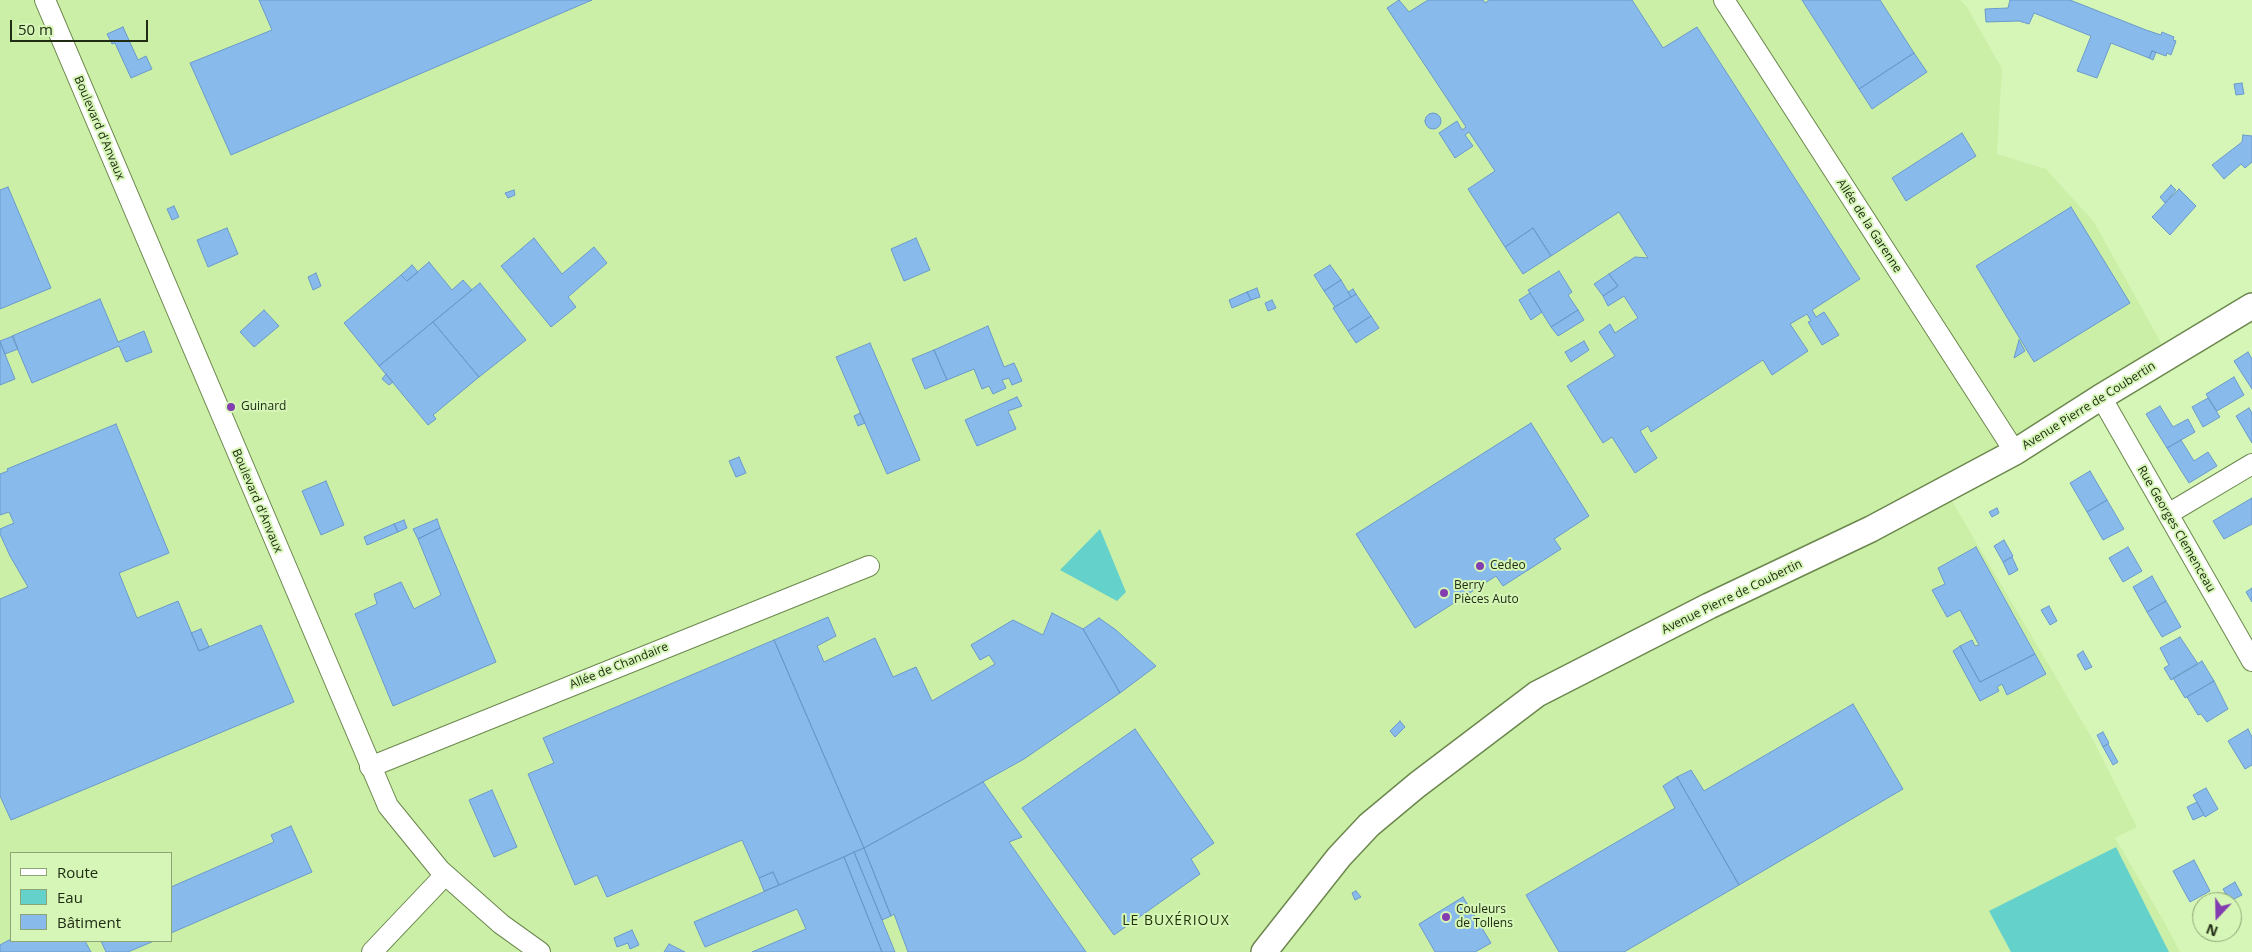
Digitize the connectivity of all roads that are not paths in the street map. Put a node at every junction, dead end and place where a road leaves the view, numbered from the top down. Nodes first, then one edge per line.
1 (44, 0) edge
2 (1724, 0) edge
3 (2252, 306) edge
4 (2101, 397) junction
5 (2015, 452) junction
6 (2252, 464) edge
7 (2168, 514) junction
8 (869, 566) dead end
9 (2252, 661) edge
10 (370, 766) junction
11 (445, 875) junction
12 (372, 952) edge
13 (540, 952) edge
14 (1264, 952) edge

1 - 10 street, Boulevard d'Anvaux
2 - 5 street, Allée de la Garenne
3 - 4 street, Avenue Pierre de Coubertin
4 - 5 street, Avenue Pierre de Coubertin
4 - 7 street, Rue Georges Clemenceau
5 - 14 street, Avenue Pierre de Coubertin
6 - 7 street
7 - 9 street, Rue Georges Clemenceau
8 - 10 street, Allée de Chandaire
10 - 11 street, Boulevard d'Anvaux
11 - 12 street
11 - 13 street, Boulevard d'Anvaux

